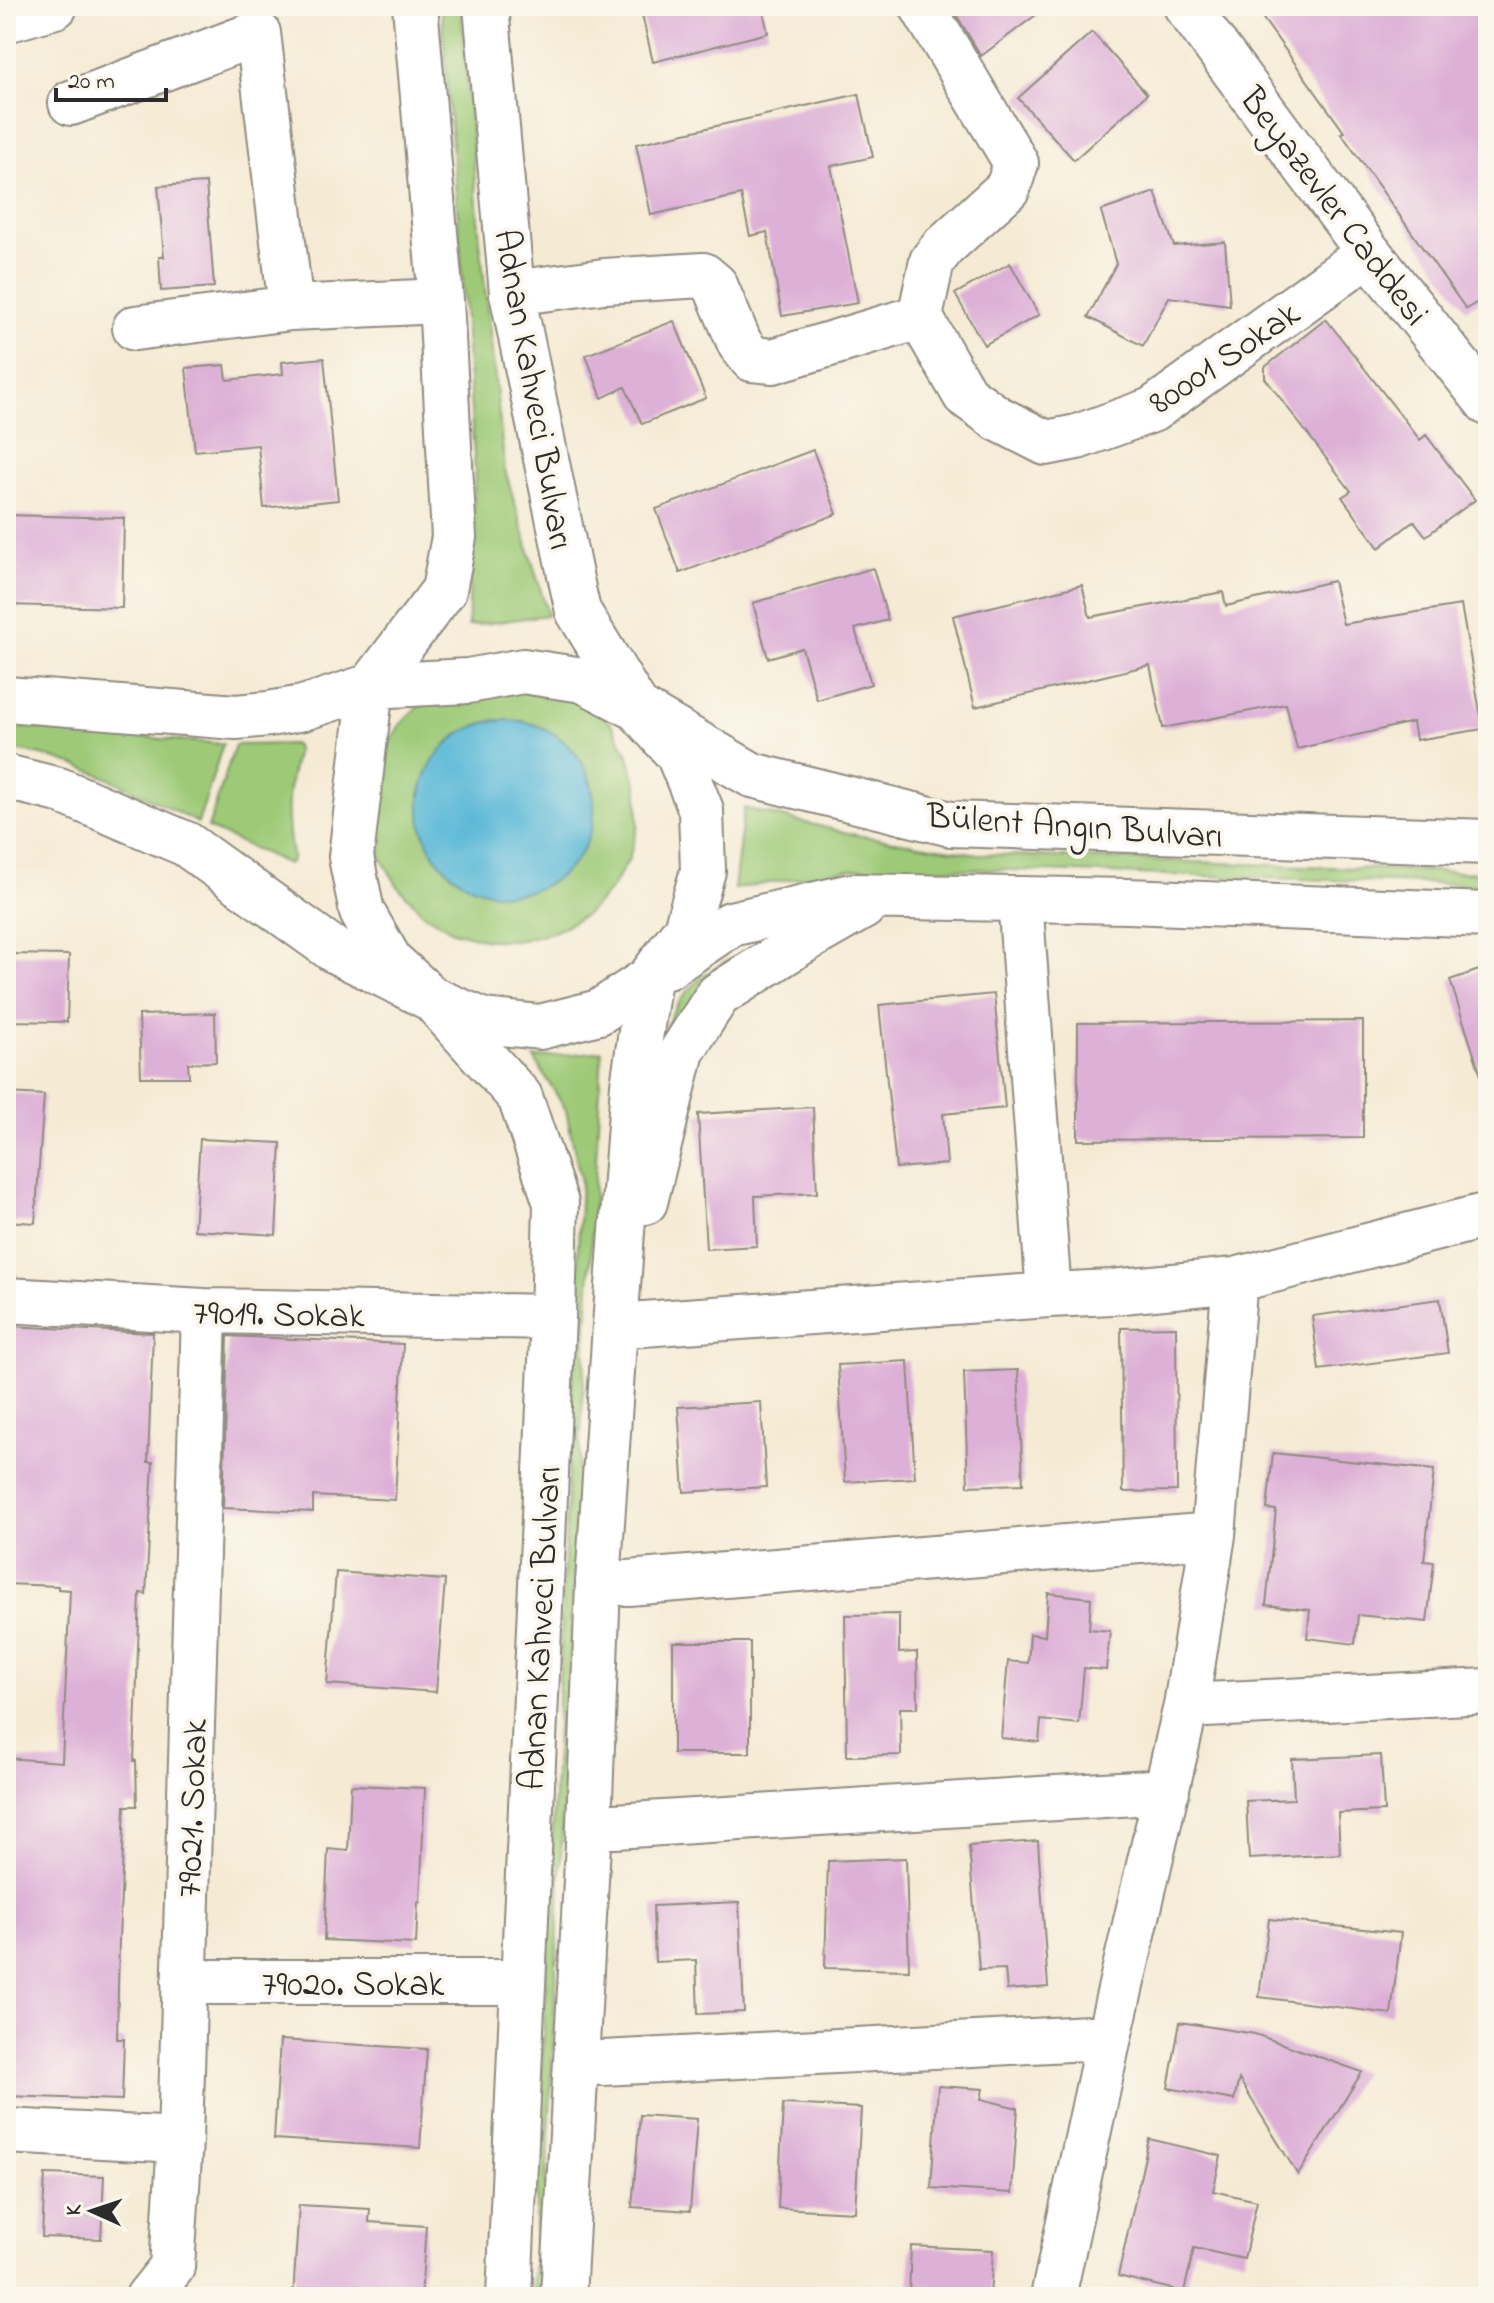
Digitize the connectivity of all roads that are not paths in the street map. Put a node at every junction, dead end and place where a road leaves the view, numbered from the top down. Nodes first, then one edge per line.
1 (415, 6) edge
2 (486, 6) edge
3 (922, 6) edge
4 (1186, 6) edge
5 (71, 103) dead end
6 (1369, 253) junction
7 (512, 293) junction
8 (441, 301) junction
9 (291, 308) junction
10 (920, 317) junction
11 (135, 328) dead end
12 (1488, 403) edge
13 (371, 686) junction
14 (6, 699) edge
15 (637, 708) junction
16 (6, 777) edge
17 (1488, 842) edge
18 (882, 896) junction
19 (1020, 899) junction
20 (1488, 915) edge
21 (649, 979) junction
22 (432, 999) junction
23 (1488, 1215) edge
24 (1235, 1280) junction
25 (1049, 1295) junction
26 (6, 1300) edge
27 (204, 1311) junction
28 (553, 1317) junction
29 (615, 1326) junction
30 (1213, 1535) junction
31 (598, 1583) junction
32 (1488, 1691) edge
33 (1186, 1706) junction
34 (1167, 1791) junction
35 (589, 1826) junction
36 (184, 1982) junction
37 (522, 1982) junction
38 (1109, 2037) junction
39 (576, 2062) junction
40 (6, 2131) edge
41 (180, 2140) junction
42 (148, 2297) edge
43 (509, 2297) edge
44 (563, 2297) edge
45 (1053, 2297) edge

1 - 8 street, Adnan Kahveci Bulvarı
2 - 7 street, Adnan Kahveci Bulvarı
3 - 10 street
4 - 6 street, Beyazevler Caddesi
5 - 9 street
6 - 10 street, 80001 Sokak
6 - 12 street, Beyazevler Caddesi
7 - 10 street
7 - 15 street, Adnan Kahveci Bulvarı
8 - 9 street
8 - 13 street, Adnan Kahveci Bulvarı
9 - 11 street
13 - 14 street, Bülent Angın Bulvarı
13 - 15 street, Bülent Angın Bulvarı
13 - 22 street
15 - 17 street, Bülent Angın Bulvarı
15 - 21 street
16 - 22 street, Bülent Angın Bulvarı
18 - 19 street, Bülent Angın Bulvarı
18 - 21 street, Bülent Angın Bulvarı
18 - 29 street
19 - 20 street, Bülent Angın Bulvarı
19 - 25 street
21 - 22 street, Bülent Angın Bulvarı
21 - 29 street, Adnan Kahveci Bulvarı
22 - 28 street, Adnan Kahveci Bulvarı
23 - 24 street
24 - 25 street
24 - 30 street
25 - 29 street
26 - 27 street, 79019. Sokak
27 - 28 street, 79019. Sokak
27 - 36 street, 79021. Sokak
28 - 37 street, Adnan Kahveci Bulvarı
29 - 31 street, Adnan Kahveci Bulvarı
30 - 31 street
30 - 33 street
31 - 35 street, Adnan Kahveci Bulvarı
32 - 33 street
33 - 34 street
34 - 35 street
34 - 38 street
35 - 39 street, Adnan Kahveci Bulvarı
36 - 37 street, 79020. Sokak
36 - 41 street, 79021. Sokak
37 - 43 street, Adnan Kahveci Bulvarı
38 - 39 street
38 - 45 street
39 - 44 street, Adnan Kahveci Bulvarı
40 - 41 street
41 - 42 street, 79021. Sokak

